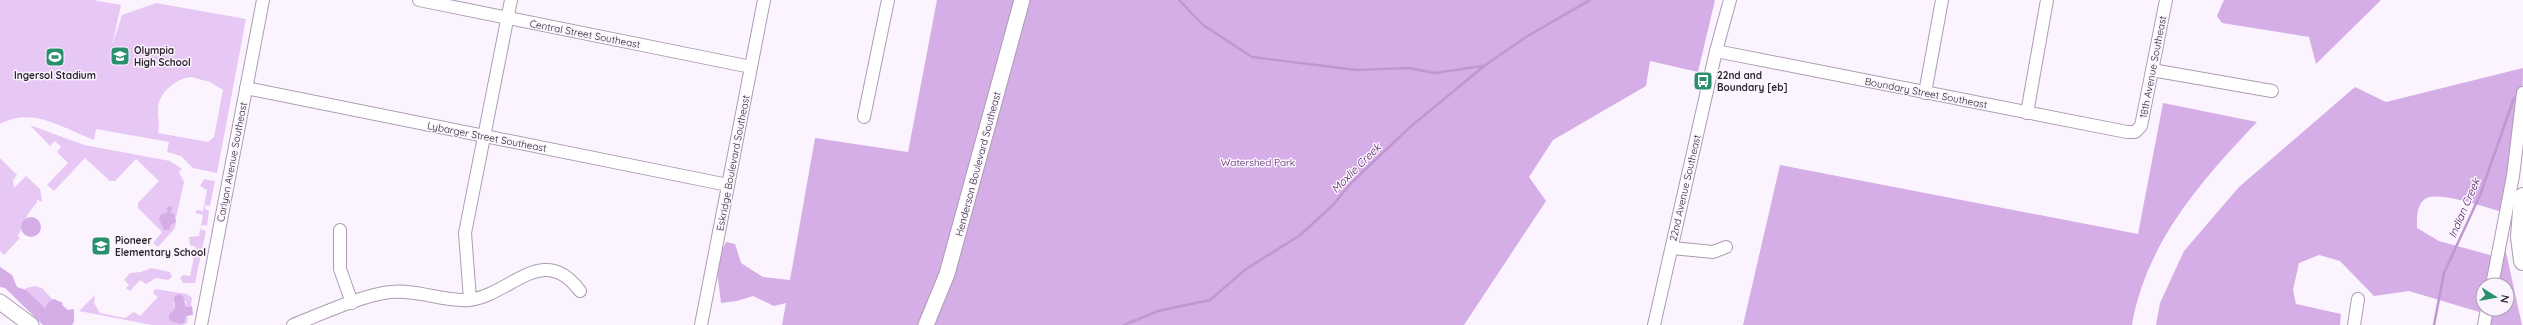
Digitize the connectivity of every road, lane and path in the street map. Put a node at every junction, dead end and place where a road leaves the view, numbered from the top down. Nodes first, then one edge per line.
1 (263, 0) edge
2 (419, 0) edge
3 (511, 0) edge
4 (764, 0) edge
5 (888, 0) edge
6 (1022, 0) edge
7 (1730, 0) edge
8 (1942, 0) edge
9 (2047, 0) edge
10 (2166, 0) edge
11 (507, 18) junction
12 (1716, 51) junction
13 (751, 67) junction
14 (2152, 70) junction
15 (246, 88) junction
16 (2272, 91) dead end
17 (1925, 93) junction
18 (2523, 93) edge
19 (2027, 113) junction
20 (864, 117) dead end
21 (2135, 132) joint
22 (484, 136) junction
23 (728, 185) junction
24 (2523, 197) edge
25 (340, 230) dead end
26 (1726, 247) dead end
27 (1672, 248) junction
28 (2523, 261) edge
29 (2494, 277) edge
30 (580, 291) dead end
31 (2358, 299) dead end
32 (470, 300) junction
33 (0, 302) edge
34 (352, 303) junction
35 (18, 321) edge
36 (30, 325) edge
37 (201, 325) edge
38 (293, 325) edge
39 (701, 325) edge
40 (926, 325) edge
41 (1654, 325) edge
42 (2354, 325) edge

1 - 15 street, Carlyon Avenue Southeast
2 - 11 street, Central Street Southeast
3 - 11 street
4 - 13 street, Eskridge Boulevard Southeast
5 - 20 street
6 - 40 main road, Henderson Boulevard Southeast
7 - 12 street, 22nd Avenue Southeast
8 - 17 street
9 - 19 street
10 - 14 street, 18th Avenue Southeast
11 - 13 street, Central Street Southeast
11 - 22 street
12 - 17 street, Boundary Street Southeast
12 - 27 street, 22nd Avenue Southeast
13 - 23 street, Eskridge Boulevard Southeast
14 - 16 street
14 - 21 street, 18th Avenue Southeast
15 - 22 street, Lybarger Street Southeast
15 - 37 street, Carlyon Avenue Southeast
17 - 19 street, Boundary Street Southeast
18 - 29 street
19 - 21 street, Boundary Street Southeast
22 - 23 street, Lybarger Street Southeast
22 - 32 street
23 - 39 street, Eskridge Boulevard Southeast
24 - 28 highway
25 - 34 street
26 - 27 street
27 - 41 street, 22nd Avenue Southeast
30 - 32 street
31 - 42 street
32 - 34 street
33 - 35 main road
34 - 38 street
35 - 36 main road

